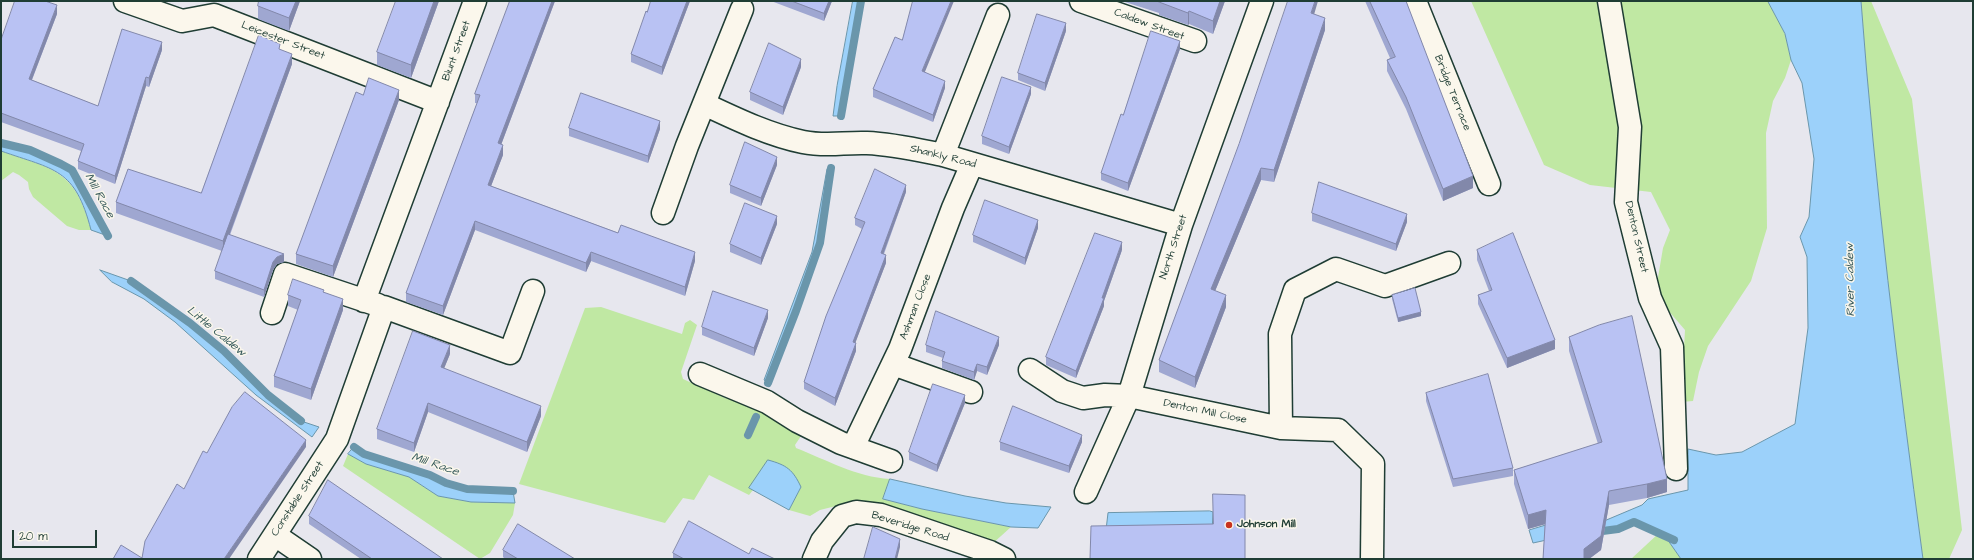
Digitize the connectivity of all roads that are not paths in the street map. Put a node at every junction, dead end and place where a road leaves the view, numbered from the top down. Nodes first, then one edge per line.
1 (125, 1) edge
2 (475, 1) edge
3 (1081, 1) edge
4 (1262, 1) edge
5 (1415, 1) edge
6 (1609, 1) edge
7 (217, 8) edge
8 (742, 9) dead end
9 (998, 15) dead end
10 (1195, 41) dead end
11 (438, 102) junction
12 (704, 104) junction
13 (942, 155) junction
14 (972, 164) junction
15 (1489, 184) dead end
16 (663, 212) dead end
17 (1181, 225) junction
18 (1449, 263) dead end
19 (533, 291) dead end
20 (372, 299) junction
21 (272, 313) dead end
22 (893, 364) junction
23 (1030, 370) dead end
24 (700, 374) dead end
25 (971, 392) dead end
26 (1129, 396) junction
27 (1281, 428) junction
28 (853, 447) junction
29 (891, 461) dead end
30 (1676, 469) dead end
31 (1086, 492) dead end
32 (275, 535) junction
33 (259, 559) edge
34 (310, 559) edge
35 (814, 559) edge
36 (1004, 559) edge
37 (1372, 559) edge

1 - 7 street, Leicester Street
2 - 11 street, Blunt Street
3 - 10 street, Caldew Street
4 - 17 street, North Street
5 - 15 street, Bridge Terrace
6 - 30 street, Denton Street
7 - 11 street, Leicester Street
8 - 12 street
9 - 13 street
11 - 20 street, Blunt Street
12 - 13 street, Shankly Road
12 - 16 street
13 - 14 street, Shankly Road
14 - 17 street, Shankly Road
14 - 22 street, Ashman Close
17 - 26 street, North Street
18 - 27 street
19 - 20 street
20 - 21 street
20 - 32 street, Constable Street
22 - 25 street
22 - 28 street, Ashman Close
23 - 26 street, Denton Mill Close
24 - 28 street
26 - 27 street, Denton Mill Close
26 - 31 street, North Street
27 - 37 street, Denton Mill Close
28 - 29 street
32 - 33 street, Constable Street
32 - 34 street
35 - 36 street, Beveridge Road

